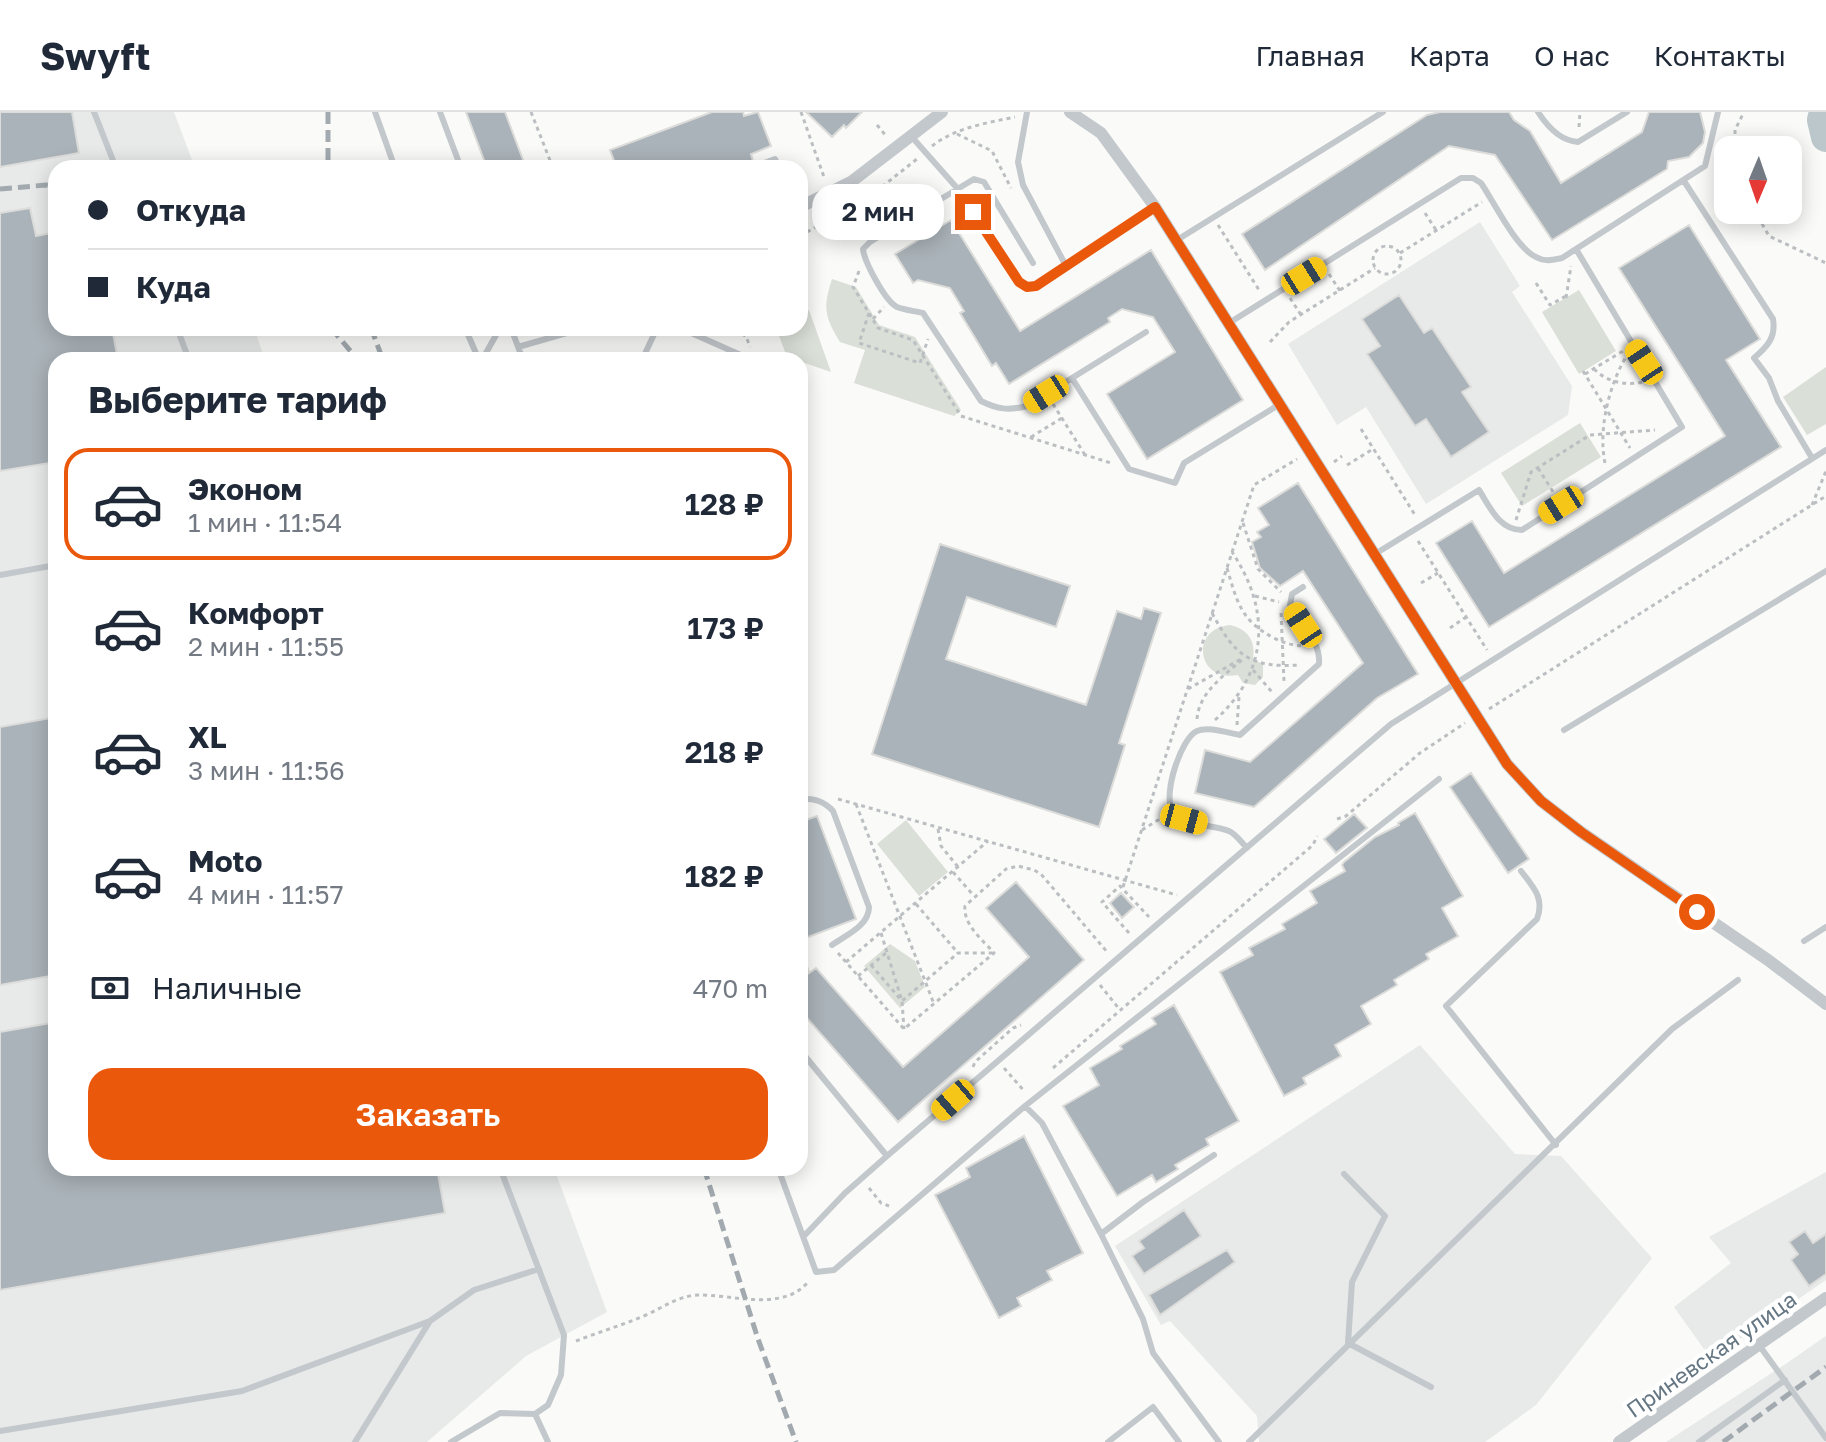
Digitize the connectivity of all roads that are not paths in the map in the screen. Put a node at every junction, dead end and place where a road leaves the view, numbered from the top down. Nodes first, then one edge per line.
1 (94, 112) edge
2 (375, 112) edge
3 (440, 112) edge
4 (942, 112) edge
5 (1070, 112) edge
6 (1383, 112) edge
7 (1538, 112) edge
8 (1627, 112) edge
9 (1718, 112) edge
10 (1026, 114) edge
11 (910, 135) junction
12 (113, 160) edge
13 (392, 160) edge
14 (458, 160) edge
15 (1684, 181) junction
16 (957, 188) junction
17 (808, 203) edge
18 (1155, 207) junction
19 (1177, 240) junction
20 (1576, 249) junction
21 (1033, 263) dead end
22 (1066, 266) junction
23 (1229, 323) junction
24 (1146, 332) dead end
25 (514, 336) edge
26 (556, 336) edge
27 (698, 336) edge
28 (518, 347) junction
29 (520, 352) edge
30 (735, 352) edge
31 (1072, 378) junction
32 (1280, 404) junction
33 (1826, 450) edge
34 (1812, 458) junction
35 (1375, 554) junction
36 (48, 566) edge
37 (1826, 571) edge
38 (0, 575) edge
39 (1303, 587) dead end
40 (1456, 683) junction
41 (1564, 730) dead end
42 (1439, 779) dead end
43 (808, 799) edge
44 (1247, 848) junction
45 (1521, 871) dead end
46 (1826, 927) edge
47 (1804, 941) dead end
48 (832, 945) road end
49 (1738, 980) dead end
50 (1826, 1004) edge
51 (808, 1060) edge
52 (1025, 1106) junction
53 (1556, 1145) junction
54 (1214, 1155) dead end
55 (887, 1156) junction
56 (1344, 1174) dead end
57 (503, 1176) edge
58 (781, 1176) edge
59 (1101, 1234) junction
60 (804, 1236) junction
61 (539, 1269) junction
62 (1826, 1298) edge
63 (430, 1321) junction
64 (1348, 1343) junction
65 (1759, 1345) junction
66 (1785, 1380) junction
67 (1431, 1387) dead end
68 (535, 1414) junction
69 (0, 1431) edge
70 (1826, 1438) edge
71 (355, 1442) edge
72 (451, 1442) edge
73 (548, 1442) edge
74 (1108, 1442) edge
75 (1179, 1442) edge
76 (1219, 1442) edge
77 (1249, 1442) edge
78 (1619, 1442) edge
79 (1699, 1442) edge

1 - 12 lane
2 - 13 lane
3 - 14 lane
4 - 11 street
5 - 18 street
6 - 19 lane
7 - 8 lane
9 - 15 lane
10 - 22 lane
11 - 16 lane
11 - 17 street
15 - 20 lane
15 - 34 lane
16 - 21 lane
16 - 22 lane
16 - 31 lane
18 - 19 street
18 - 22 lane
19 - 23 street
20 - 23 lane
20 - 35 lane
23 - 32 street
24 - 31 lane
25 - 28 lane
26 - 28 lane
27 - 30 lane
28 - 29 lane
31 - 32 lane
32 - 35 street
33 - 34 lane
34 - 40 lane
35 - 40 street
36 - 38 lane
37 - 41 lane
39 - 44 lane
40 - 44 lane
40 - 50 street
42 - 52 lane
43 - 48 lane
44 - 55 lane
45 - 53 lane
46 - 47 lane
49 - 53 lane
51 - 55 lane
52 - 59 lane
52 - 60 lane
53 - 64 lane
54 - 59 lane
55 - 60 lane
56 - 64 lane
57 - 61 lane
58 - 60 lane
59 - 76 lane
61 - 63 lane
61 - 68 lane
62 - 65 street, Приневская улица
63 - 69 lane
63 - 71 lane
64 - 67 lane
64 - 77 lane
65 - 66 lane
65 - 78 street, Приневская улица
66 - 70 lane
66 - 79 lane
68 - 72 lane
68 - 73 lane
74 - 75 lane

